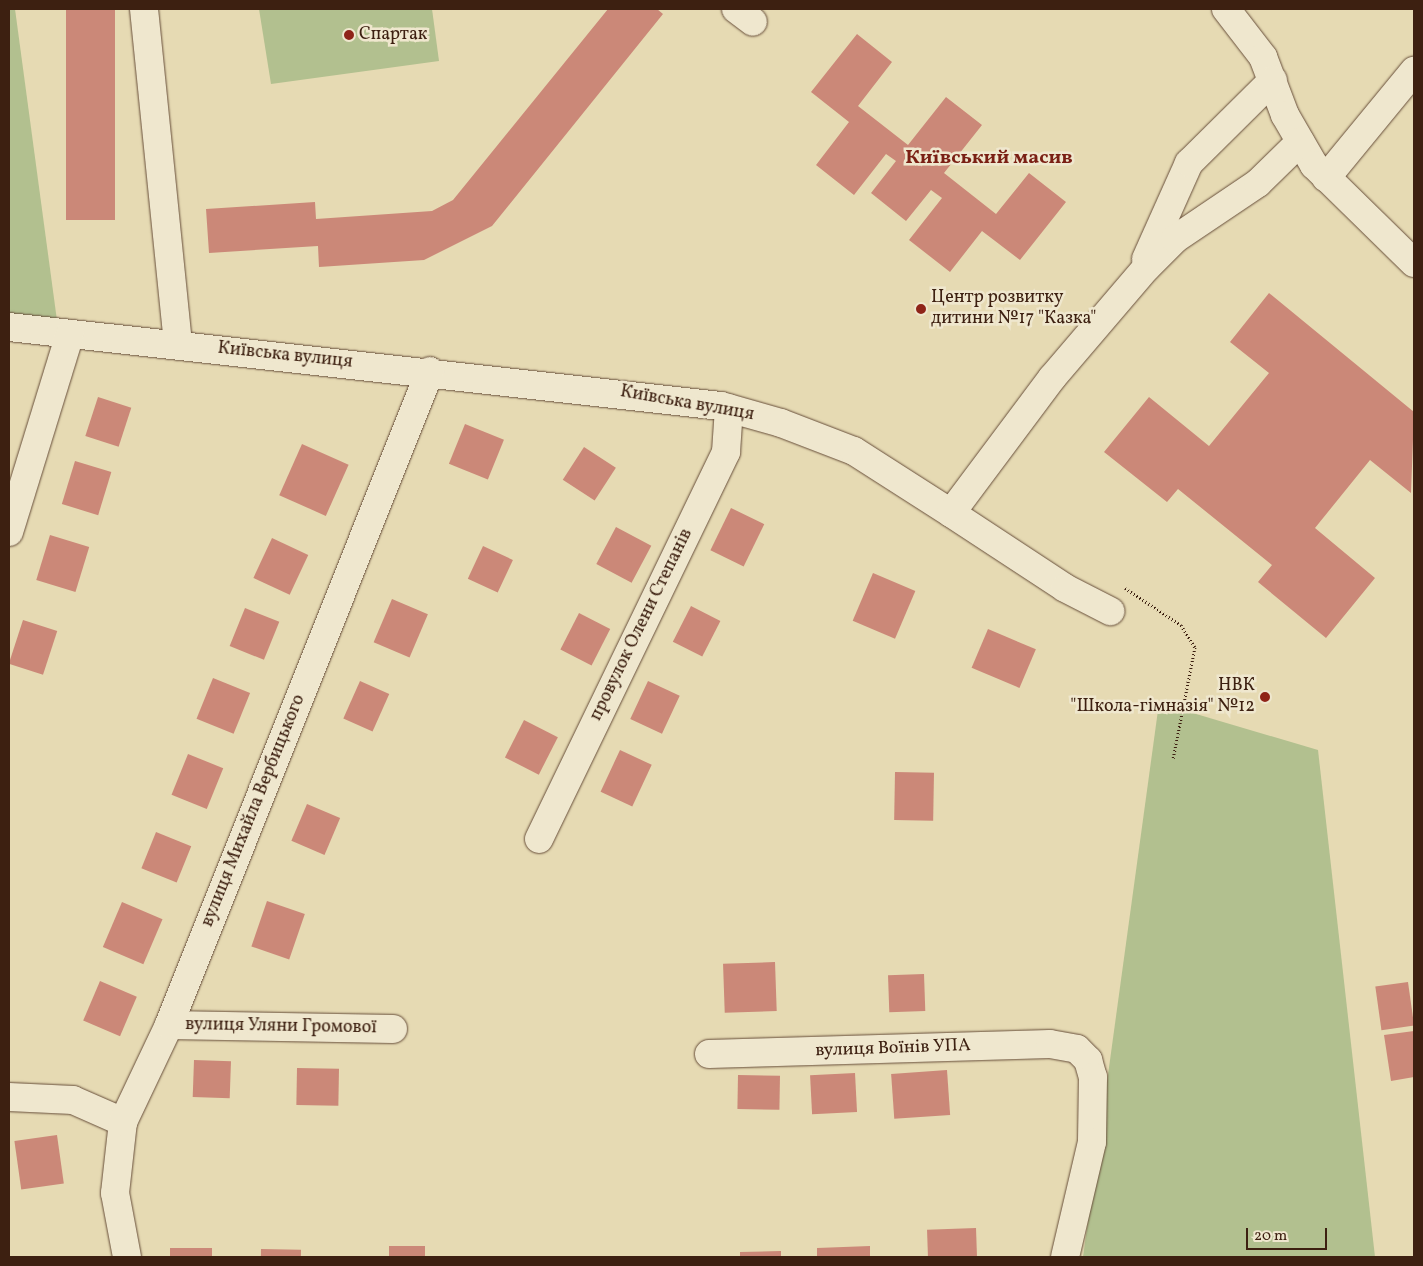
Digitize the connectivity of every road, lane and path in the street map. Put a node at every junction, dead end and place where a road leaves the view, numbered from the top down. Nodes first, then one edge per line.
1 (144, 9) edge
2 (1226, 9) edge
3 (1414, 71) edge
4 (1273, 80) junction
5 (1300, 142) junction
6 (1326, 178) junction
7 (1414, 262) edge
8 (1135, 280) junction
9 (9, 326) edge
10 (70, 334) junction
11 (178, 345) junction
12 (430, 371) junction
13 (729, 408) junction
14 (951, 514) junction
15 (9, 532) edge
16 (1110, 610) joint
17 (1173, 759) dead end
18 (539, 839) dead end
19 (169, 1025) junction
20 (393, 1029) dead end
21 (709, 1054) dead end
22 (9, 1097) edge
23 (123, 1122) junction
24 (127, 1257) edge
25 (1065, 1257) edge

1 - 11 street
2 - 4 street
3 - 6 street
4 - 5 street
4 - 8 street
5 - 6 street
5 - 8 street
6 - 7 street
8 - 14 street
9 - 10 street, Київська вулиця
10 - 11 street, Київська вулиця
10 - 15 street
11 - 12 street, Київська вулиця
12 - 13 street, Київська вулиця
12 - 19 street, вулиця Михайла Вербицького
13 - 14 street, Київська вулиця
13 - 18 street, провулок Олени Степанів
14 - 16 street, Київська вулиця
16 - 17 path
19 - 20 street, вулиця Уляни Громової
19 - 23 street, вулиця Михайла Вербицького
21 - 25 street, вулиця Воїнів УПА
22 - 23 street
23 - 24 street, вулиця Михайла Вербицького

